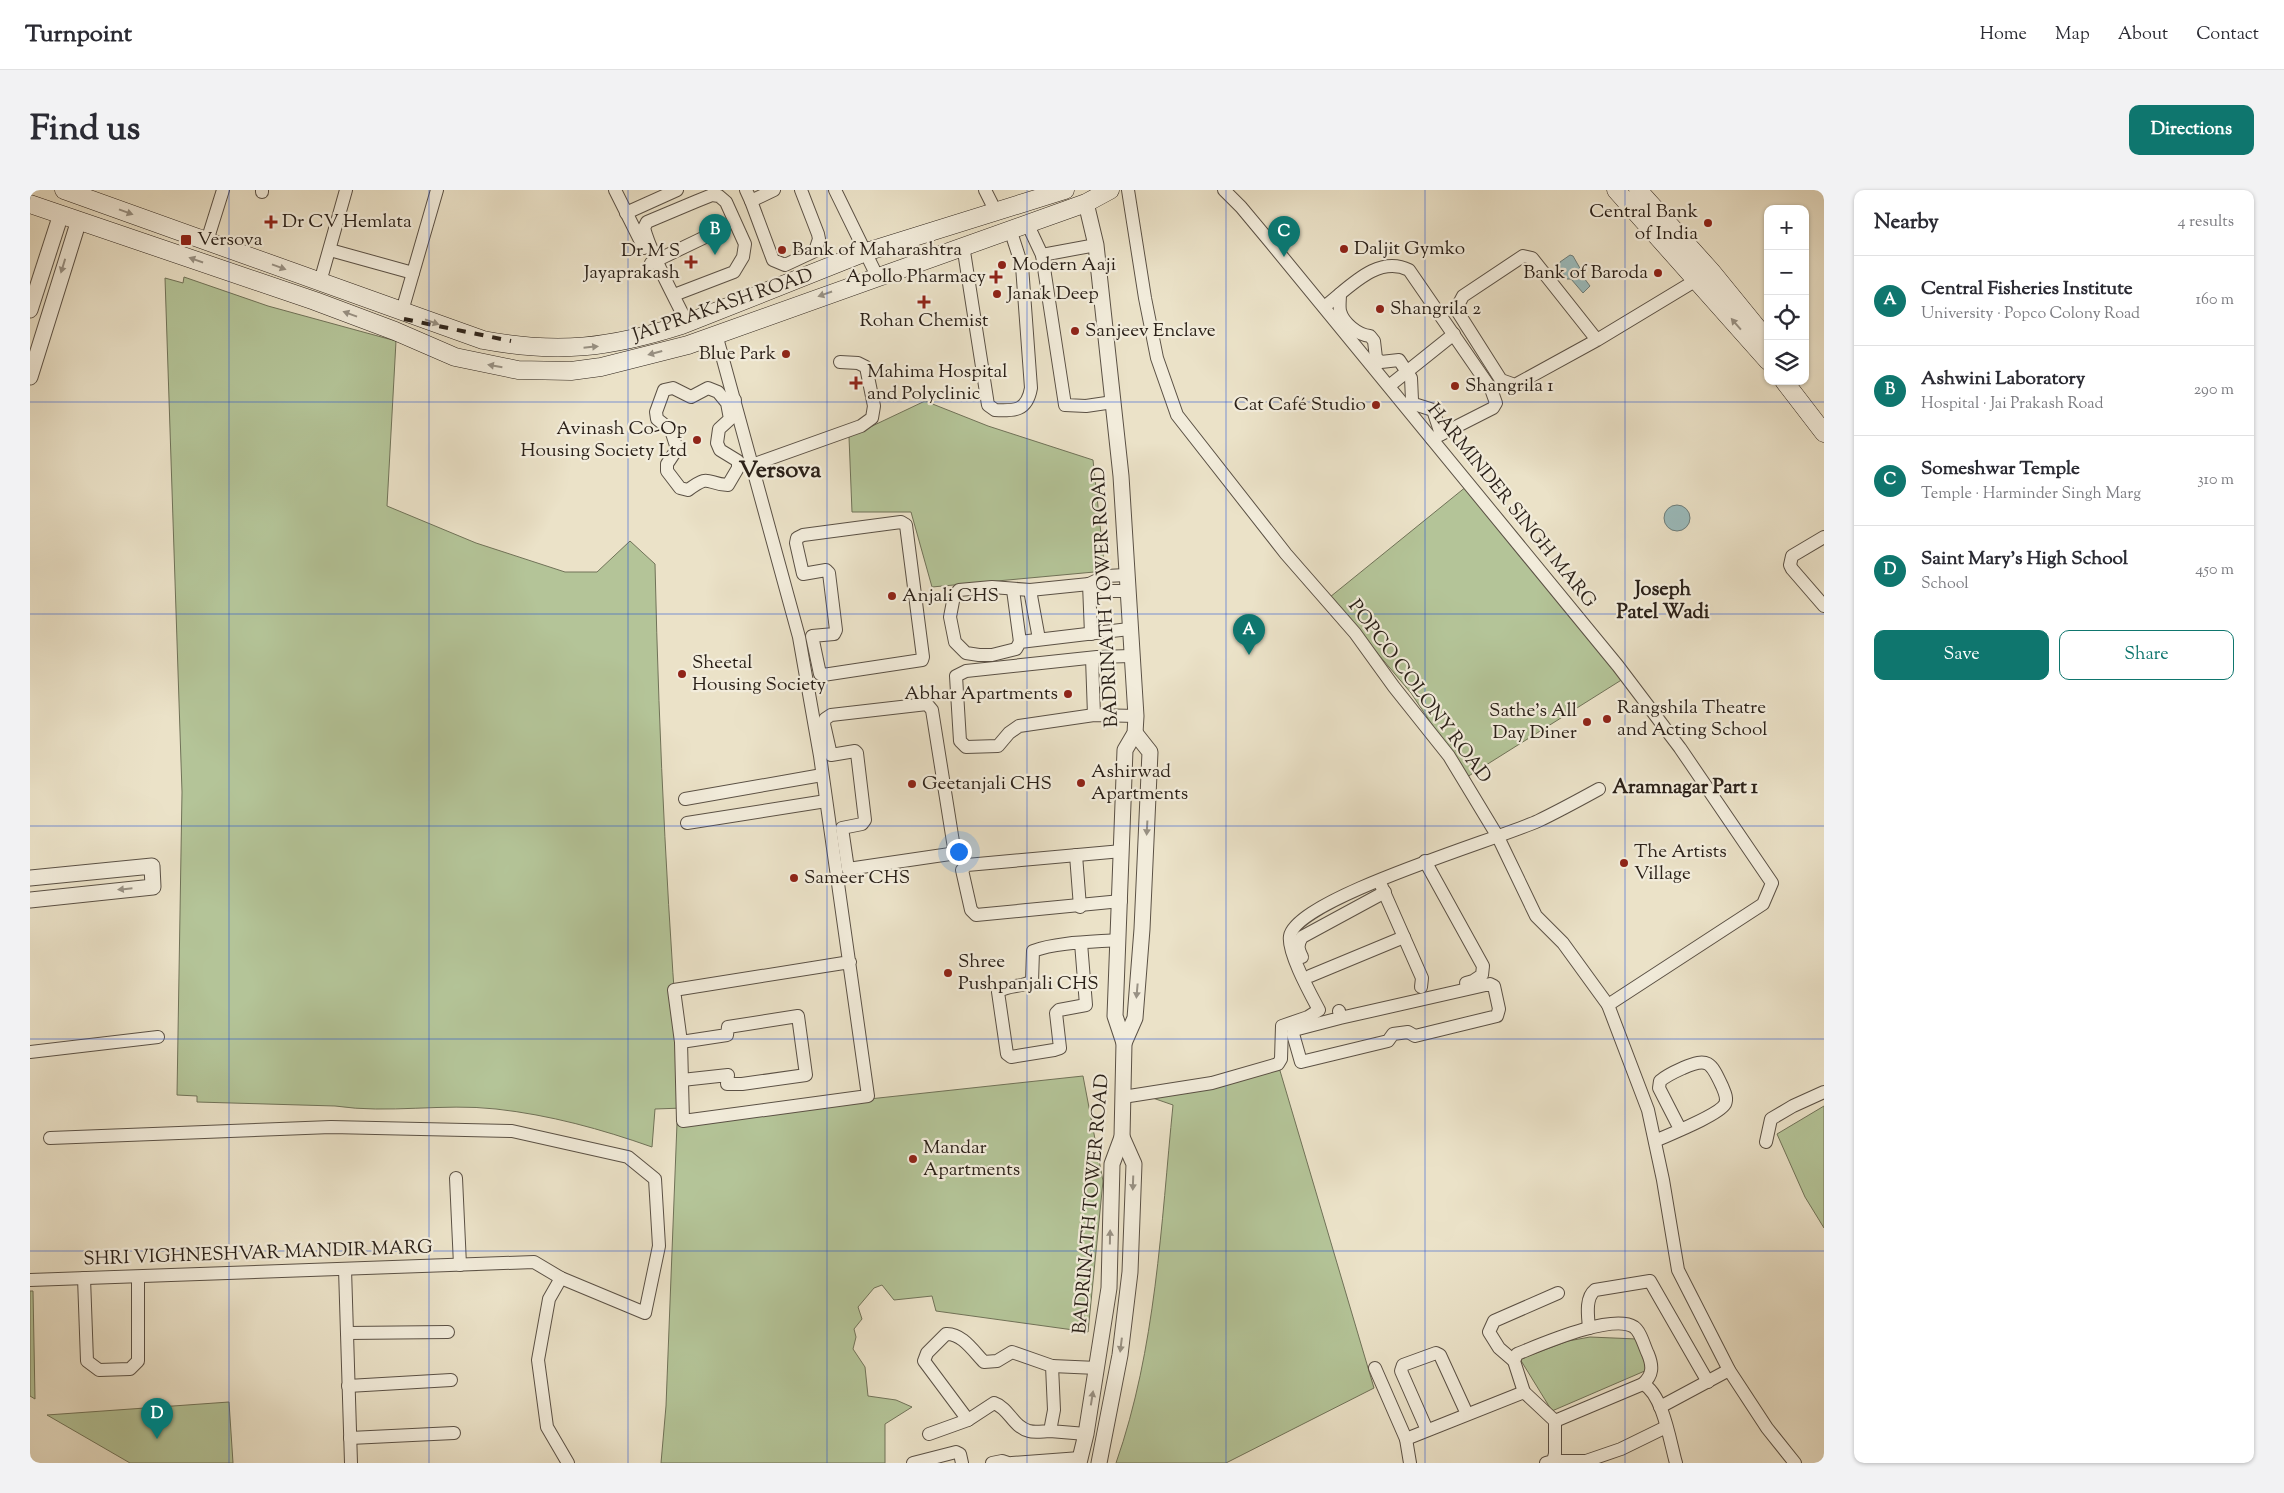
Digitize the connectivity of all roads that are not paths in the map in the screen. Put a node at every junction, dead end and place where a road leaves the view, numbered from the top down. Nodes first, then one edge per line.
1 (64, 190) edge
2 (223, 190) edge
3 (346, 190) edge
4 (437, 190) edge
5 (615, 190) edge
6 (677, 190) edge
7 (774, 190) edge
8 (801, 190) edge
9 (835, 190) edge
10 (985, 190) edge
11 (1064, 190) edge
12 (1110, 190) edge
13 (1128, 190) edge
14 (1224, 190) edge
15 (1616, 190) edge
16 (748, 195) edge
17 (1646, 195) edge
18 (1086, 203) junction
19 (30, 204) edge
20 (626, 212) junction
21 (996, 212) junction
22 (61, 214) junction
23 (1637, 216) junction
24 (79, 220) junction
25 (1027, 223) junction
26 (1010, 229) junction
27 (703, 238) dead end
28 (207, 241) junction
29 (52, 242) junction
30 (962, 245) junction
31 (1096, 245) junction
32 (69, 247) junction
33 (330, 250) junction
34 (866, 252) junction
35 (1042, 255) junction
36 (654, 261) junction
37 (796, 261) junction
38 (413, 273) junction
39 (1704, 275) junction
40 (877, 276) junction
41 (802, 277) junction
42 (320, 282) junction
43 (1340, 294) junction
44 (674, 296) junction
45 (1324, 307) junction
46 (30, 310) edge
47 (402, 311) junction
48 (684, 324) junction
49 (716, 334) junction
50 (1454, 334) junction
51 (1597, 340) junction
52 (1767, 340) edge
53 (688, 344) junction
54 (1764, 356) edge
55 (840, 362) dead end
56 (1407, 372) junction
57 (30, 377) edge
58 (1792, 385) edge
59 (1793, 385) edge
60 (1389, 386) junction
61 (731, 401) junction
62 (1113, 402) junction
63 (1824, 416) edge
64 (1824, 433) edge
65 (1436, 436) junction
66 (752, 465) junction
67 (1824, 537) edge
68 (803, 574) junction
69 (1126, 575) junction
70 (782, 576) junction
71 (1089, 584) junction
72 (1013, 590) junction
73 (1030, 590) junction
74 (1127, 591) junction
75 (1824, 606) edge
76 (1129, 629) junction
77 (1091, 634) junction
78 (812, 636) junction
79 (799, 637) junction
80 (1039, 640) junction
81 (1020, 642) junction
82 (1131, 656) junction
83 (1092, 658) junction
84 (1094, 715) junction
85 (1136, 716) junction
86 (1135, 733) junction
87 (825, 755) junction
88 (822, 775) junction
89 (1599, 789) dead end
90 (685, 799) dead end
91 (826, 801) junction
92 (687, 823) dead end
93 (836, 830) junction
94 (1498, 837) junction
95 (1122, 851) junction
96 (1076, 855) junction
97 (1425, 861) junction
98 (30, 878) edge
99 (1379, 880) junction
100 (1385, 892) junction
101 (30, 900) edge
102 (1121, 901) junction
103 (1080, 906) junction
104 (1404, 937) junction
105 (1119, 940) junction
106 (1082, 943) junction
107 (850, 962) junction
108 (1310, 976) junction
109 (1421, 987) dead end
110 (1445, 991) junction
111 (1608, 1005) junction
112 (1332, 1012) junction
113 (158, 1037) dead end
114 (681, 1042) junction
115 (1124, 1043) junction
116 (30, 1052) edge
117 (682, 1080) junction
118 (1824, 1092) edge
119 (1123, 1097) junction
120 (1680, 1129) junction
121 (1122, 1137) junction
122 (50, 1138) dead end
123 (1654, 1141) junction
124 (1766, 1142) dead end
125 (456, 1178) dead end
126 (460, 1265) junction
127 (345, 1269) junction
128 (138, 1276) junction
129 (84, 1278) junction
130 (561, 1278) junction
131 (30, 1280) edge
132 (1558, 1293) dead end
133 (1588, 1328) junction
134 (448, 1332) dead end
135 (347, 1333) junction
136 (1514, 1361) junction
137 (1052, 1366) junction
138 (1097, 1368) junction
139 (1375, 1368) dead end
140 (1729, 1370) junction
141 (451, 1380) dead end
142 (1708, 1382) junction
143 (1643, 1384) junction
144 (348, 1386) junction
145 (1524, 1392) junction
146 (1660, 1407) junction
147 (1467, 1414) junction
148 (968, 1420) junction
149 (1555, 1421) junction
150 (1666, 1427) junction
151 (1427, 1430) junction
152 (1050, 1431) junction
153 (454, 1432) dead end
154 (929, 1434) dead end
155 (1086, 1434) junction
156 (350, 1438) junction
157 (1406, 1438) junction
158 (1080, 1461) edge
159 (1549, 1462) edge
160 (351, 1463) edge
161 (568, 1463) edge
162 (913, 1463) edge
163 (962, 1463) edge
164 (992, 1463) edge
165 (1008, 1463) edge
166 (1012, 1463) edge
167 (1099, 1463) edge
168 (1410, 1463) edge
169 (1676, 1463) edge
170 (1795, 1463) edge

1 -> 28 main road, JAI PRAKASH ROAD
2 - 28 street
3 - 33 street
4 - 38 street
5 - 20 street
6 - 20 street
7 - 16 street
8 - 37 street
9 - 34 street
10 - 21 street
11 - 21 main road, JAI PRAKASH ROAD
12 - 18 main road, JAI PRAKASH ROAD
13 - 94 street, POPCO COLONY ROAD
14 - 45 street, HARMINDER SINGH MARG
15 - 23 main road
16 - 37 street
17 - 23 main road
17 - 39 main road
18 - 25 main road, JAI PRAKASH ROAD
18 - 31 street, BADRINATH TOWER ROAD
19 - 22 main road, JAI PRAKASH ROAD
20 - 36 street
21 - 34 main road, JAI PRAKASH ROAD
22 - 24 main road, JAI PRAKASH ROAD
22 - 29 street
23 - 39 main road
24 - 32 street
53 -> 24 main road, JAI PRAKASH ROAD
25 - 26 main road, JAI PRAKASH ROAD
25 - 35 street
26 - 30 main road, JAI PRAKASH ROAD
26 - 30 street
27 - 36 street
28 -> 42 main road, JAI PRAKASH ROAD
29 - 32 street
29 - 46 street
30 - 40 main road, JAI PRAKASH ROAD
31 - 35 street
31 - 62 street, BADRINATH TOWER ROAD
32 -> 57 street
33 - 38 street
33 - 42 street
34 - 40 street
34 - 41 main road, JAI PRAKASH ROAD
35 - 62 street
36 - 44 street
36 - 44 street
36 - 48 street
37 - 41 street
38 - 47 street
39 - 51 street
39 - 52 main road
54 -> 39 main road
40 -> 49 main road, JAI PRAKASH ROAD
41 - 48 main road, JAI PRAKASH ROAD
42 - 47 main road, JAI PRAKASH ROAD
43 - 45 street
43 - 50 street
43 - 56 street
44 - 48 street
45 - 60 street, HARMINDER SINGH MARG
47 -> 48 main road, JAI PRAKASH ROAD
48 - 53 street
49 - 53 main road, JAI PRAKASH ROAD
49 - 61 street
50 - 56 street
50 - 65 street
51 - 51 street
55 - 66 street
56 - 60 street
56 - 65 street
58 - 64 main road
59 - 63 main road
60 - 65 street, HARMINDER SINGH MARG
61 - 61 street
61 - 66 street
62 - 69 street, BADRINATH TOWER ROAD
65 - 111 street, HARMINDER SINGH MARG
66 - 70 street
67 - 75 street
68 - 70 street
68 - 78 street
68 - 78 street
69 - 71 street
69 - 74 street, BADRINATH TOWER ROAD
70 - 79 street
71 - 73 street
71 - 74 street
71 - 77 street
72 - 73 street
72 - 81 street
72 - 81 street
73 - 80 street
74 - 76 street, BADRINATH TOWER ROAD
76 - 77 street
76 - 82 street, BADRINATH TOWER ROAD
77 - 80 street
78 - 79 street
79 - 87 street
80 - 81 street
82 - 83 street
82 - 85 street, BADRINATH TOWER ROAD
83 - 84 street
83 - 84 street
84 - 85 street
85 - 86 street, BADRINATH TOWER ROAD
86 - 95 street, BADRINATH TOWER ROAD
86 -> 115 street
87 - 88 street
87 - 93 street
87 - 93 street
88 - 90 street
88 - 91 street
89 - 94 street
91 - 92 street
91 - 93 street
93 - 107 street
94 - 97 street
94 - 111 street, POPCO COLONY ROAD
95 - 96 street
95 - 102 street, BADRINATH TOWER ROAD
96 - 103 street
96 - 103 street
97 - 99 street
97 - 110 street
98 -> 101 street
99 - 100 street
99 - 112 street
100 - 104 street
100 - 108 street
102 - 103 street
102 - 105 street, BADRINATH TOWER ROAD
104 - 108 street
104 - 109 street
105 - 106 street
105 - 115 street, BADRINATH TOWER ROAD
106 - 106 street
107 - 114 street
107 - 117 street
108 - 112 street
110 - 112 street
110 - 112 street
111 - 123 street, POPCO COLONY ROAD
112 - 119 street
113 - 116 street
114 - 117 street
114 - 117 street
115 - 119 street, BADRINATH TOWER ROAD
118 - 124 street
119 - 121 street, BADRINATH TOWER ROAD
120 - 120 street
120 - 123 street
138 -> 121 street, BADRINATH TOWER ROAD
121 -> 167 street
122 - 130 street, SHRI VIGHNESHVAR MANDIR MARG
123 - 140 street, POPCO COLONY ROAD
125 - 126 street
126 - 127 street, SHRI VIGHNESHVAR MANDIR MARG
126 - 130 street, SHRI VIGHNESHVAR MANDIR MARG
127 - 128 street, SHRI VIGHNESHVAR MANDIR MARG
127 - 135 street
128 - 129 street, SHRI VIGHNESHVAR MANDIR MARG
128 - 129 street
129 - 131 street, SHRI VIGHNESHVAR MANDIR MARG
130 - 161 street
132 - 136 street
133 - 136 street
133 - 142 street
133 - 143 street
134 - 135 street
135 - 144 street
136 - 145 street
137 - 138 street
137 - 148 street
137 - 152 street
155 -> 138 street, BADRINATH TOWER ROAD
139 - 157 street
140 - 142 street
140 - 170 street, POPCO COLONY ROAD
141 - 144 street
142 - 146 street
143 - 146 street
143 - 149 street
144 - 156 street
145 - 147 street
145 - 149 street
146 - 150 street
147 - 151 street
147 - 151 street
148 - 152 street
148 - 154 street
149 - 159 street
150 - 159 street
150 - 169 street
151 - 157 street
152 - 155 street
153 - 156 street
155 - 158 street, BADRINATH TOWER ROAD
156 - 160 street
157 - 168 street
158 - 166 street
162 - 163 street
164 - 165 street

